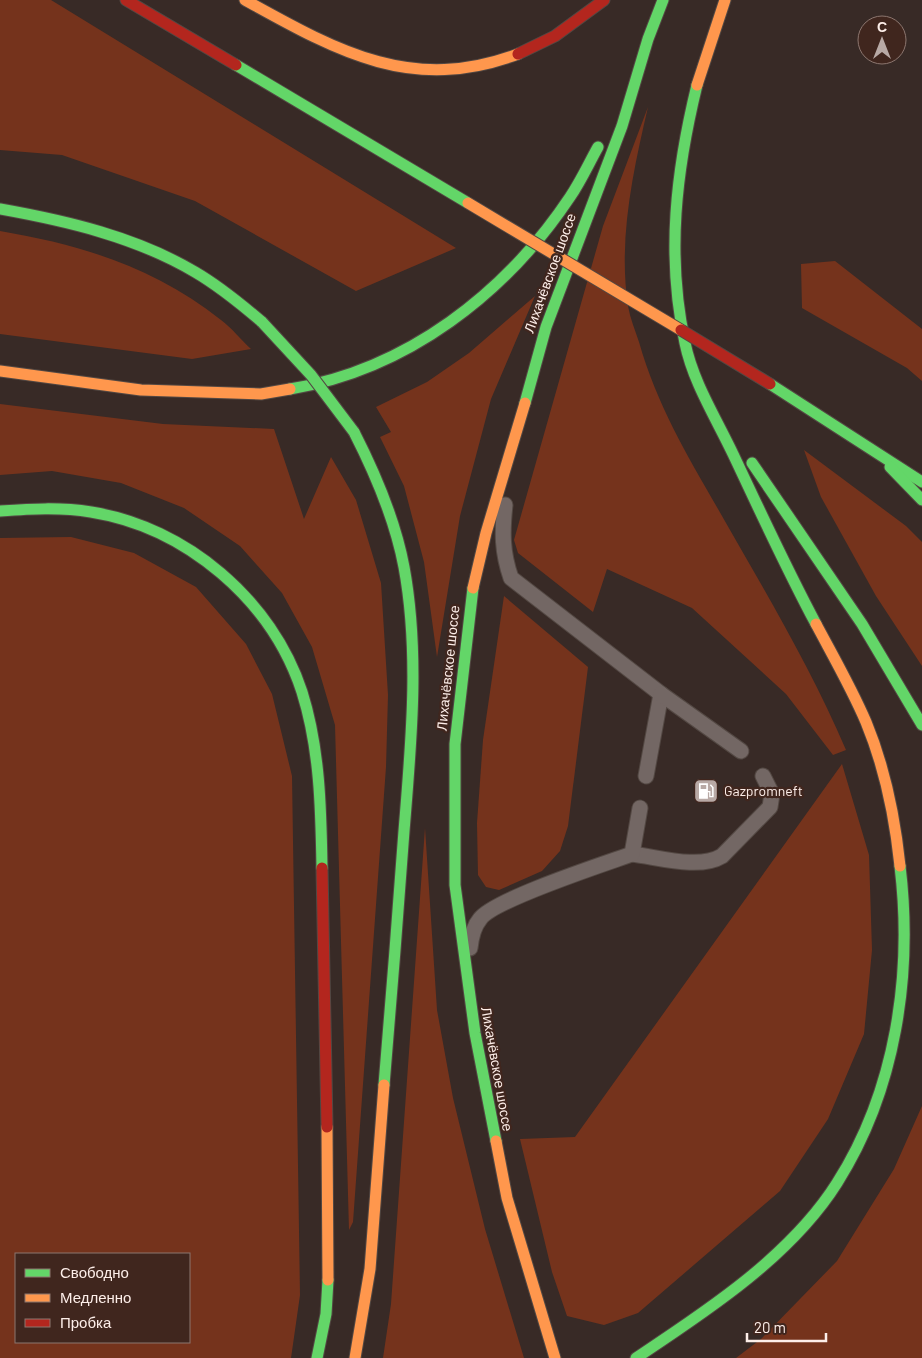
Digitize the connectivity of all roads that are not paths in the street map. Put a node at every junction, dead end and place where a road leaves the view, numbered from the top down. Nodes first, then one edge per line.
1 (126, 0) edge
2 (245, 0) edge
3 (604, 0) edge
4 (663, 0) edge
5 (725, 0) edge
6 (648, 39) junction
7 (614, 111) dead end
8 (602, 138) dead end
9 (0, 209) edge
10 (0, 371) edge
11 (704, 394) junction
12 (871, 448) junction
13 (510, 459) junction
14 (922, 482) edge
15 (922, 500) edge
16 (0, 511) edge
17 (661, 694) junction
18 (922, 725) edge
19 (741, 751) dead end
20 (646, 776) dead end
21 (763, 776) dead end
22 (640, 808) dead end
23 (632, 854) junction
24 (468, 983) junction
25 (317, 1358) edge
26 (355, 1358) edge
27 (555, 1358) edge
28 (636, 1358) edge

1 - 12 main road, bridge
2 - 3 main road
4 - 6 main road, Лихачёвское шоссе
5 - 11 main road
6 - 7 main road
6 - 13 main road, Лихачёвское шоссе
8 - 10 main road
9 - 26 main road, bridge
11 - 18 main road
11 - 28 main road
12 - 14 main road
12 - 15 main road
13 - 17 lane
13 - 24 main road, Лихачёвское шоссе
16 - 25 main road
17 - 19 lane
17 - 20 lane
21 - 23 lane
22 - 23 lane
23 - 24 lane
24 - 27 main road, Лихачёвское шоссе

